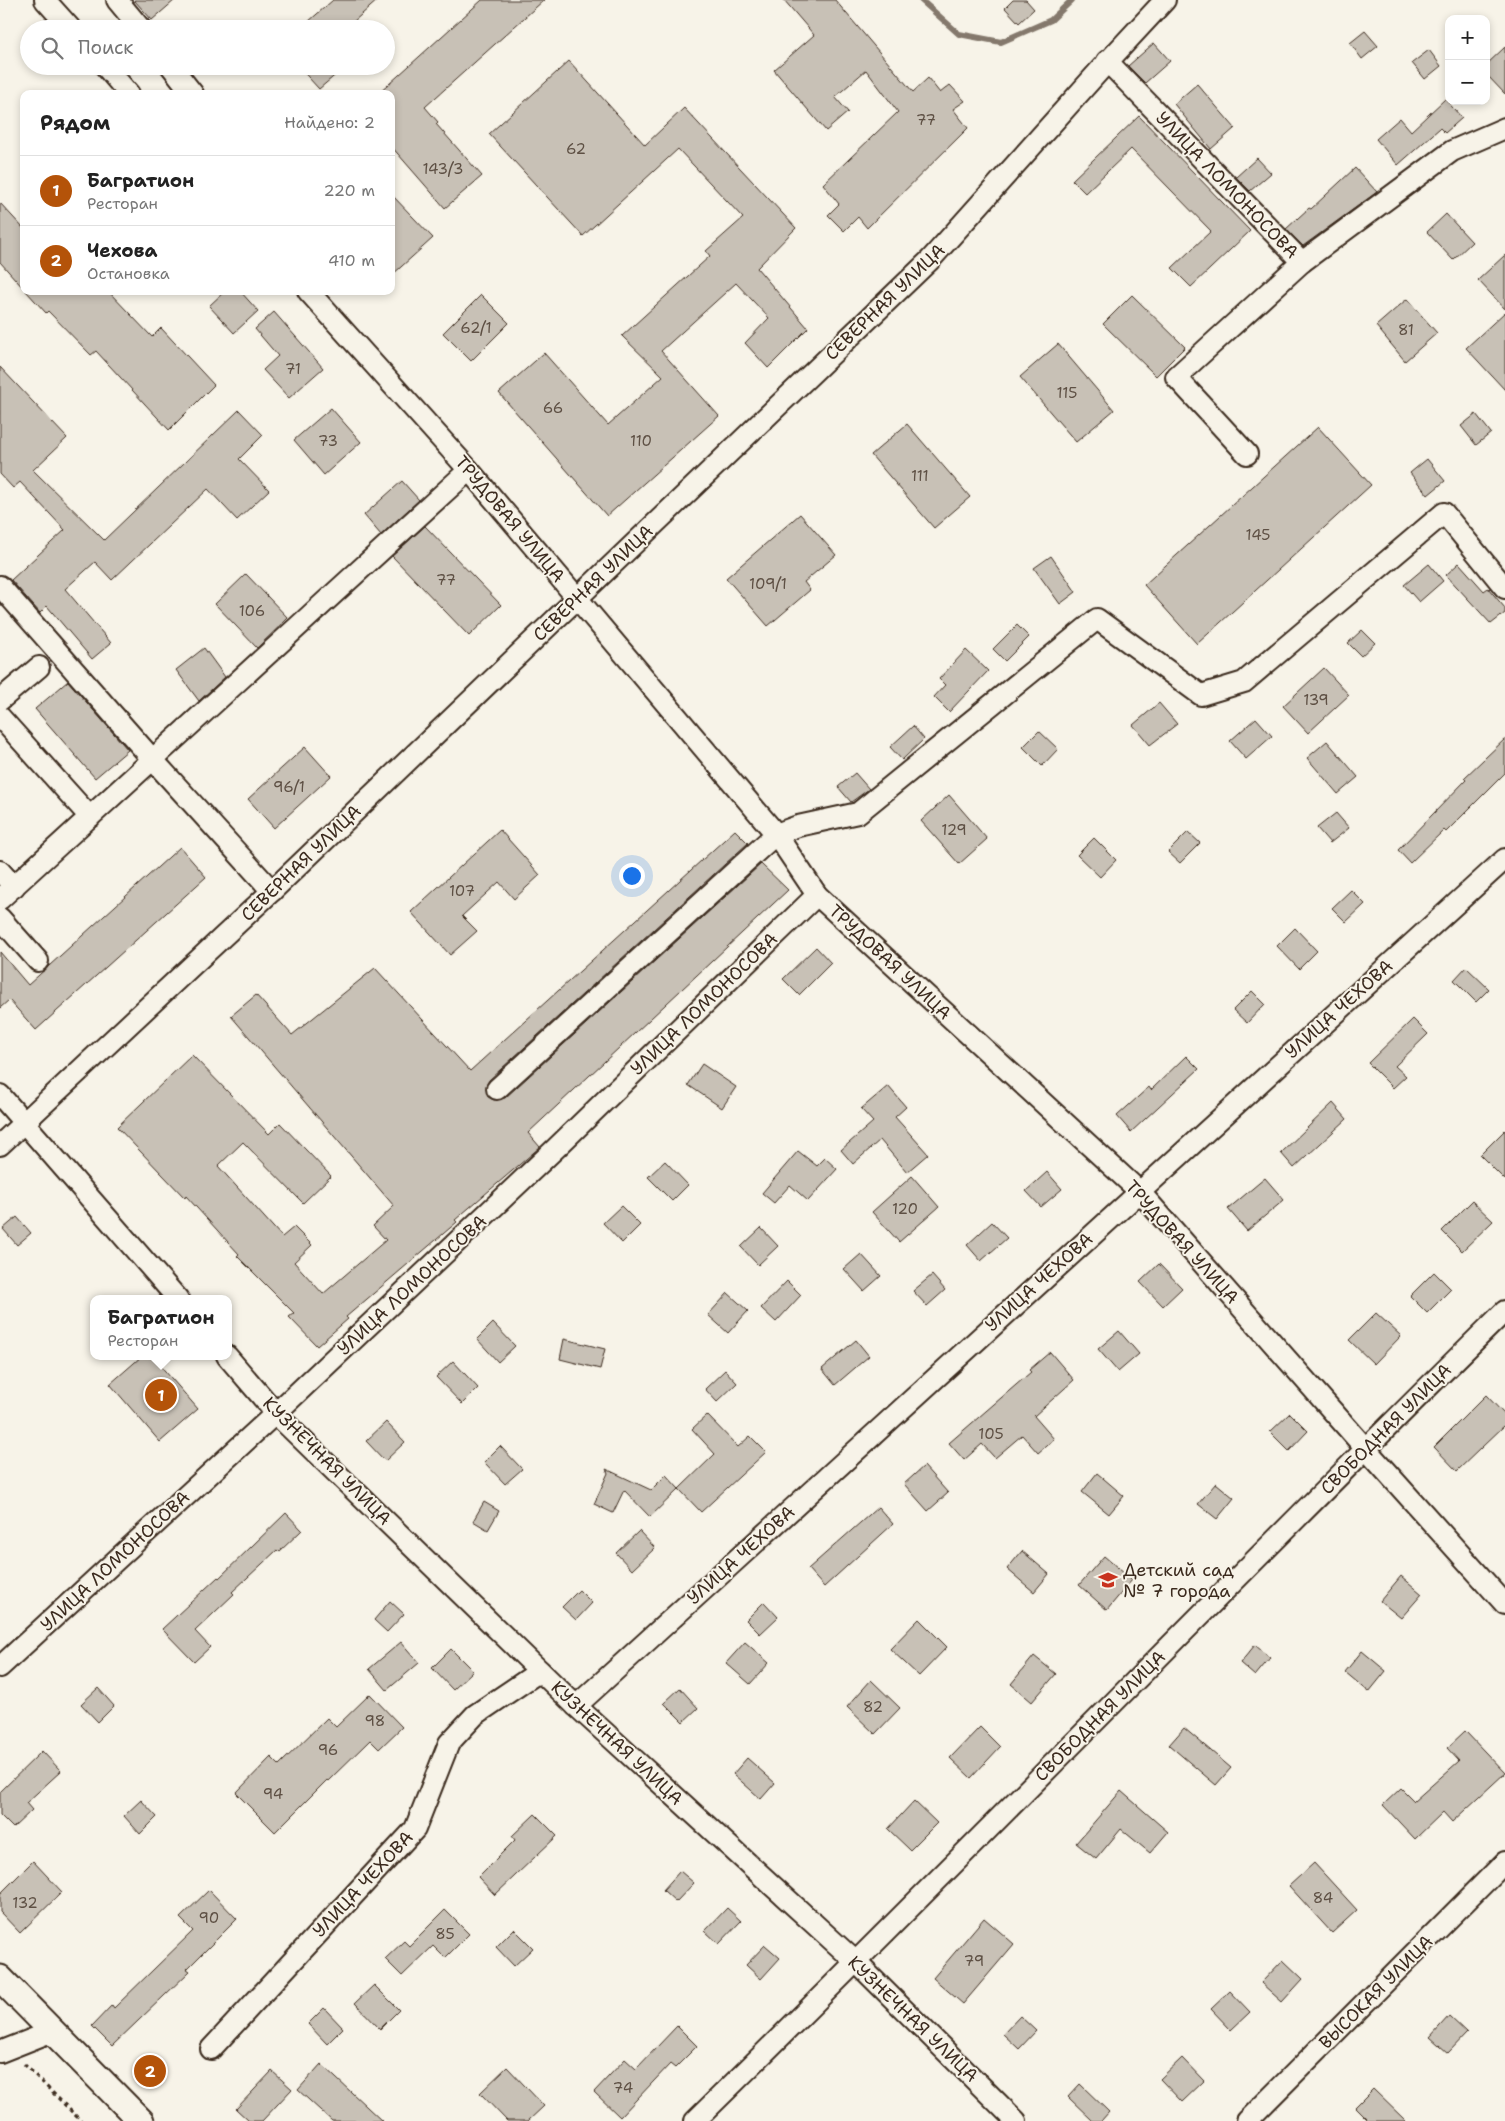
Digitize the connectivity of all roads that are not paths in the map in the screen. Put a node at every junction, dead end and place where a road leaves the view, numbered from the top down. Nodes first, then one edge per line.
1 (45, 0) edge
2 (117, 0) edge
3 (1165, 0) edge
4 (63, 20) edge
5 (134, 20) edge
6 (1108, 62) junction
7 (113, 75) edge
8 (178, 75) edge
9 (126, 90) edge
10 (190, 90) edge
11 (1505, 128) edge
12 (1302, 262) junction
13 (312, 295) edge
14 (1247, 454) dead end
15 (469, 470) junction
16 (0, 586) edge
17 (1505, 588) edge
18 (577, 598) junction
19 (38, 667) dead end
20 (0, 700) edge
21 (0, 717) edge
22 (153, 760) junction
23 (90, 817) junction
24 (776, 834) junction
25 (1505, 859) edge
26 (0, 872) edge
27 (272, 891) junction
28 (7, 893) edge
29 (816, 895) junction
30 (0, 918) edge
31 (38, 961) dead end
32 (497, 1089) dead end
33 (0, 1095) edge
34 (25, 1122) junction
35 (0, 1145) edge
36 (1139, 1191) junction
37 (175, 1295) edge
38 (1505, 1310) edge
39 (230, 1360) edge
40 (276, 1413) junction
41 (1365, 1448) junction
42 (1505, 1604) edge
43 (0, 1667) edge
44 (540, 1671) junction
45 (576, 1706) junction
46 (1505, 1862) edge
47 (856, 1963) junction
48 (0, 1978) edge
49 (53, 2031) junction
50 (211, 2049) dead end
51 (5, 2051) edge
52 (141, 2121) edge
53 (695, 2121) edge
54 (1016, 2121) edge
55 (1247, 2121) edge

1 - 4 street
2 - 5 street
3 - 6 street, СЕВЕРНАЯ УЛИЦА
6 - 12 street, УЛИЦА ЛОМОНОСОВА
6 - 18 street, СЕВЕРНАЯ УЛИЦА
7 - 9 street
8 - 10 street
11 - 12 street, УЛИЦА ЛОМОНОСОВА
12 - 14 street
13 - 15 street, ТРУДОВАЯ УЛИЦА
15 - 18 street, ТРУДОВАЯ УЛИЦА
15 - 22 street
16 - 22 street
17 - 24 street
18 - 24 street, ТРУДОВАЯ УЛИЦА
18 - 27 street, СЕВЕРНАЯ УЛИЦА
19 - 20 street
21 - 23 street
22 - 23 street
22 - 27 street
23 - 28 street
24 - 29 street, ТРУДОВАЯ УЛИЦА
24 - 32 street
25 - 36 street, УЛИЦА ЧЕХОВА
26 - 28 street
27 - 34 street, СЕВЕРНАЯ УЛИЦА
29 - 36 street, ТРУДОВАЯ УЛИЦА
29 - 40 street, УЛИЦА ЛОМОНОСОВА
30 - 31 street
33 - 34 street
34 - 35 street, СЕВЕРНАЯ УЛИЦА
34 - 37 street
36 - 41 street, ТРУДОВАЯ УЛИЦА
36 - 45 street, УЛИЦА ЧЕХОВА
38 - 41 street, СВОБОДНАЯ УЛИЦА
39 - 40 street, КУЗНЕЧНАЯ УЛИЦА
40 - 43 street, УЛИЦА ЛОМОНОСОВА
40 - 44 street, КУЗНЕЧНАЯ УЛИЦА
41 - 42 street, ТРУДОВАЯ УЛИЦА
41 - 47 street, СВОБОДНАЯ УЛИЦА
44 - 45 street, КУЗНЕЧНАЯ УЛИЦА
44 - 50 street, УЛИЦА ЧЕХОВА
45 - 47 street, КУЗНЕЧНАЯ УЛИЦА
46 - 55 street, ВЫСОКАЯ УЛИЦА
47 - 53 street, СВОБОДНАЯ УЛИЦА
47 - 54 street, КУЗНЕЧНАЯ УЛИЦА
48 - 49 main road
49 - 51 street
49 - 52 main road

